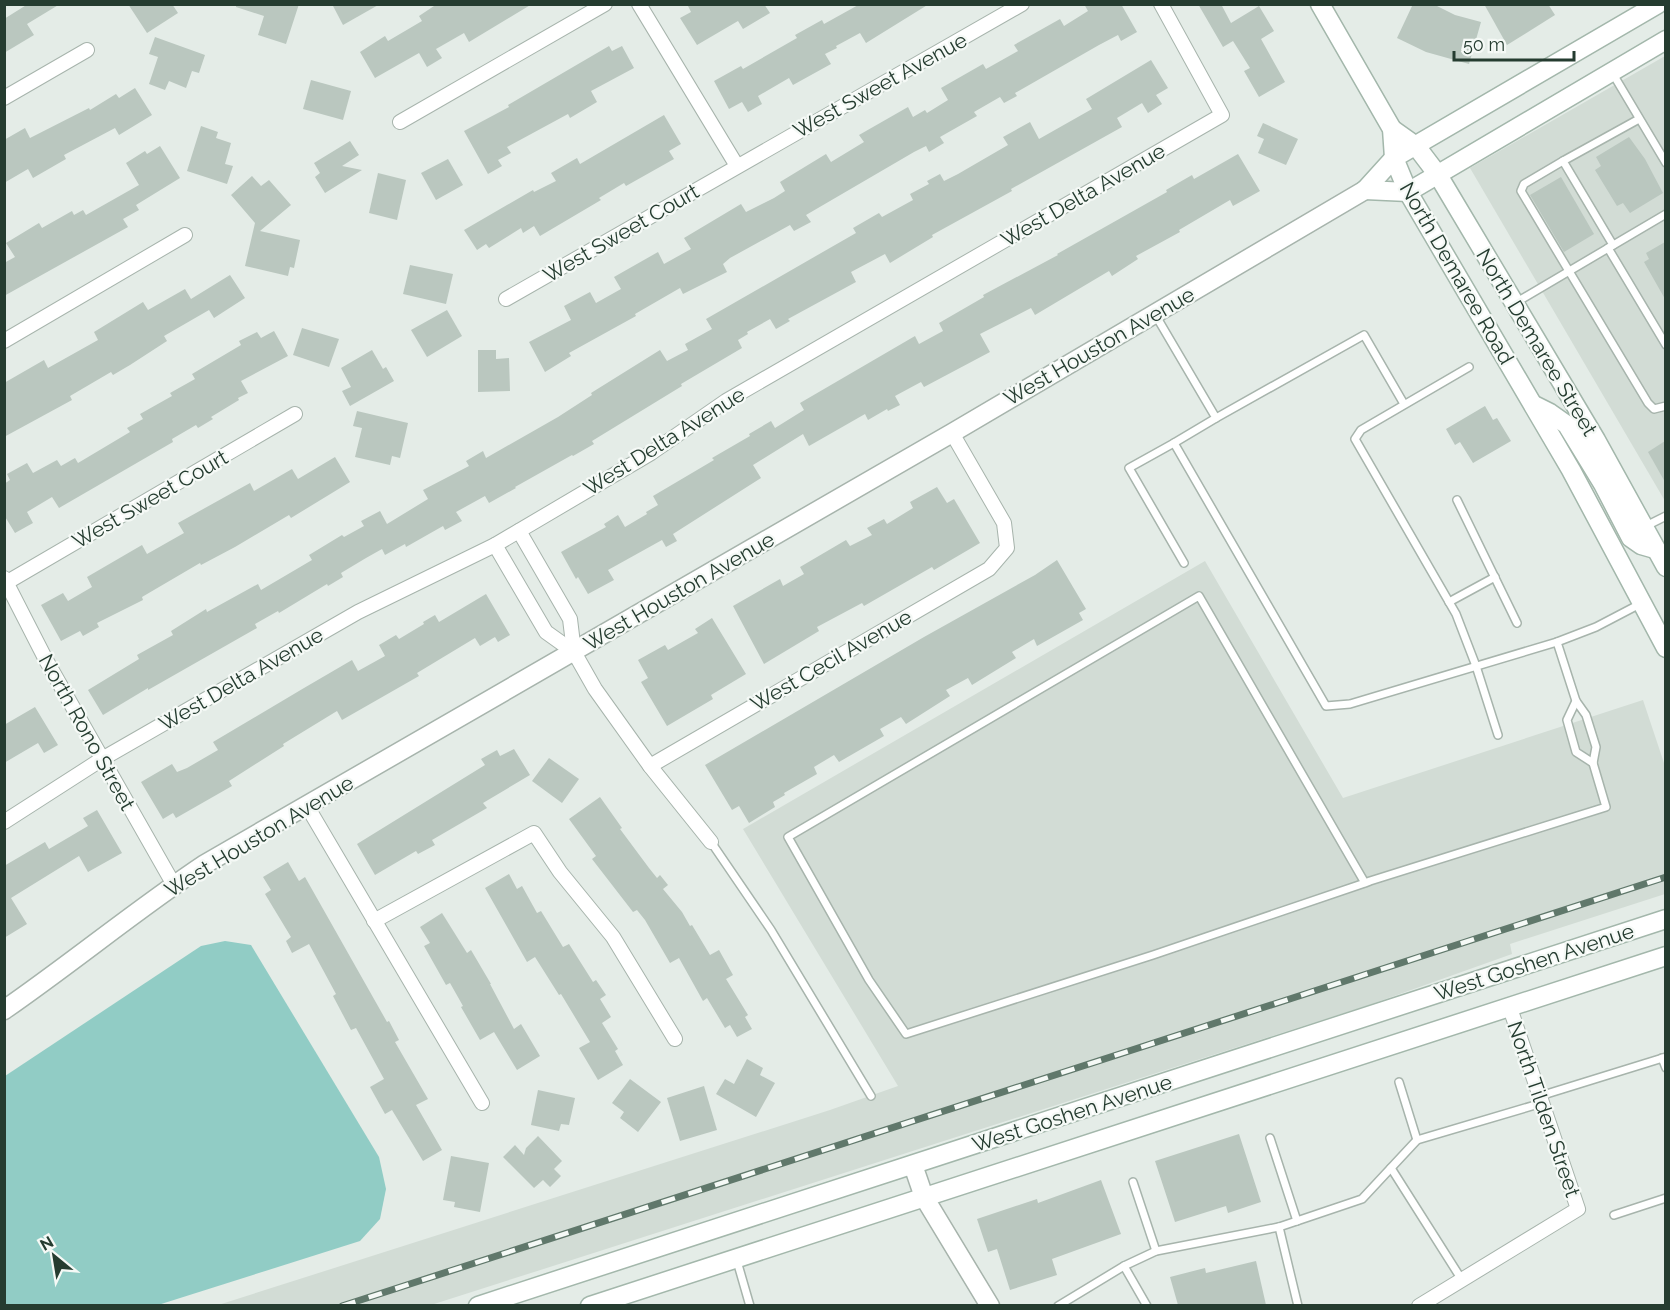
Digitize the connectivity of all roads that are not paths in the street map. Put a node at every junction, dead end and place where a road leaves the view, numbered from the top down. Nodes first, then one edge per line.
1 (605, 4) edge
2 (639, 4) edge
3 (1022, 4) edge
4 (1161, 4) edge
5 (1320, 4) edge
6 (1658, 4) edge
7 (1665, 40) edge
8 (87, 50) dead end
9 (1611, 72) junction
10 (4, 98) edge
11 (1639, 119) junction
12 (400, 122) dead end
13 (1392, 129) junction
14 (1416, 146) junction
15 (1395, 158) junction
16 (1563, 161) junction
17 (1665, 163) edge
18 (737, 166) junction
19 (1438, 175) junction
20 (1365, 190) junction
21 (1408, 192) junction
22 (1665, 214) edge
23 (184, 235) dead end
24 (1611, 246) junction
25 (1569, 271) junction
26 (506, 299) dead end
27 (1514, 304) junction
28 (1154, 314) junction
29 (4, 341) edge
30 (1665, 345) edge
31 (1469, 367) dead end
32 (1404, 404) junction
33 (1534, 405) junction
34 (1665, 406) edge
35 (295, 414) dead end
36 (1216, 418) junction
37 (952, 433) junction
38 (1174, 443) junction
39 (1457, 500) dead end
40 (1665, 516) edge
41 (1643, 528) junction
42 (519, 531) junction
43 (495, 545) junction
44 (1660, 546) edge
45 (1184, 563) dead end
46 (1665, 567) edge
47 (1495, 577) junction
48 (5, 582) edge
49 (1449, 602) junction
50 (1640, 603) junction
51 (1517, 623) dead end
52 (1557, 642) junction
53 (1665, 648) edge
54 (574, 652) junction
55 (1476, 666) junction
56 (1576, 701) junction
57 (1498, 735) dead end
58 (102, 759) junction
59 (1593, 763) junction
60 (650, 766) junction
61 (307, 806) junction
62 (4, 822) edge
63 (711, 842) joint
64 (1365, 883) junction
65 (174, 885) junction
66 (1665, 919) edge
67 (374, 921) junction
68 (1665, 956) edge
69 (1510, 1008) junction
70 (4, 1010) edge
71 (675, 1039) dead end
72 (1664, 1058) edge
73 (1665, 1068) edge
74 (1399, 1082) dead end
75 (871, 1095) dead end
76 (1541, 1099) junction
77 (482, 1103) dead end
78 (1270, 1138) dead end
79 (1418, 1140) junction
80 (913, 1166) junction
81 (1391, 1168) junction
82 (1133, 1182) dead end
83 (924, 1197) junction
84 (1665, 1198) edge
85 (1614, 1215) dead end
86 (1296, 1221) junction
87 (1279, 1227) junction
88 (1156, 1251) junction
89 (736, 1258) junction
90 (1124, 1266) junction
91 (1462, 1280) junction
92 (599, 1304) edge
93 (478, 1305) edge
94 (750, 1305) edge
95 (990, 1305) edge
96 (1058, 1305) edge
97 (1147, 1305) edge
98 (1298, 1305) edge
99 (1419, 1305) edge

1 - 12 street
2 - 18 street
3 - 18 street, West Sweet Avenue
4 - 42 street, West Delta Avenue
5 - 13 main road, North Demaree Road
6 - 14 main road, West Houston Avenue
7 - 9 main road
8 - 10 street
9 - 11 lane
9 - 19 main road
11 - 16 lane
11 - 17 lane
13 - 14 main road, North Demaree Street
13 - 15 main road, North Demaree Road
14 - 15 main road, West Houston Avenue
14 - 19 main road, North Demaree Street
15 - 20 main road, West Houston Avenue
15 - 21 main road, North Demaree Road
16 - 24 lane
16 - 25 lane
18 - 26 street, West Sweet Court
19 - 21 main road
19 - 27 main road, North Demaree Street
20 - 21 main road
20 - 28 main road, West Houston Avenue
21 - 33 main road, North Demaree Road
22 - 24 lane
23 - 29 street
24 - 25 lane
24 - 30 lane
25 - 27 lane
25 - 34 lane
27 - 41 main road, North Demaree Street
28 - 36 lane
28 - 37 main road, West Houston Avenue
31 - 32 lane
32 - 36 lane
32 - 49 lane
33 - 44 main road
33 - 50 main road, North Demaree Road
35 - 48 street, West Sweet Court
36 - 38 lane
37 - 54 main road, West Houston Avenue
37 - 60 street, West Cecil Avenue
38 - 45 lane
38 - 55 lane
39 - 47 lane
40 - 41 lane
41 - 44 main road, North Demaree Street
42 - 43 street, West Delta Avenue
42 - 54 street
43 - 54 street
43 - 58 street, West Delta Avenue
44 - 46 main road, North Demaree Street
47 - 49 lane
47 - 51 lane
48 - 58 street, North Rono Street
49 - 55 lane
50 - 52 lane
50 - 53 main road
52 - 55 lane
52 - 56 lane
54 - 60 street
54 - 61 main road, West Houston Avenue
55 - 57 lane
56 - 59 lane
56 - 59 lane
58 - 62 street, West Delta Avenue
58 - 65 street, North Rono Street
59 - 64 lane
60 - 63 street
61 - 65 main road, West Houston Avenue
61 - 67 street
63 - 75 lane
64 - 64 lane
65 - 70 main road, West Houston Avenue
66 - 80 main road, West Goshen Avenue
67 - 71 street
67 - 77 street
68 - 69 main road, West Goshen Avenue
69 - 76 street, North Tilden Street
69 - 83 main road, West Goshen Avenue
72 - 73 lane
72 - 76 lane
74 - 79 lane
76 - 79 lane
76 - 91 street, North Tilden Street
78 - 86 lane
79 - 81 lane
80 - 83 main road
80 - 93 main road, West Goshen Avenue
81 - 86 lane
81 - 91 lane
82 - 88 lane
83 - 89 main road, West Goshen Avenue
83 - 95 main road
84 - 85 lane
86 - 87 lane
87 - 88 lane
87 - 98 lane
88 - 90 lane
89 - 92 main road, West Goshen Avenue
89 - 94 lane
90 - 96 lane
90 - 97 lane
91 - 99 street

